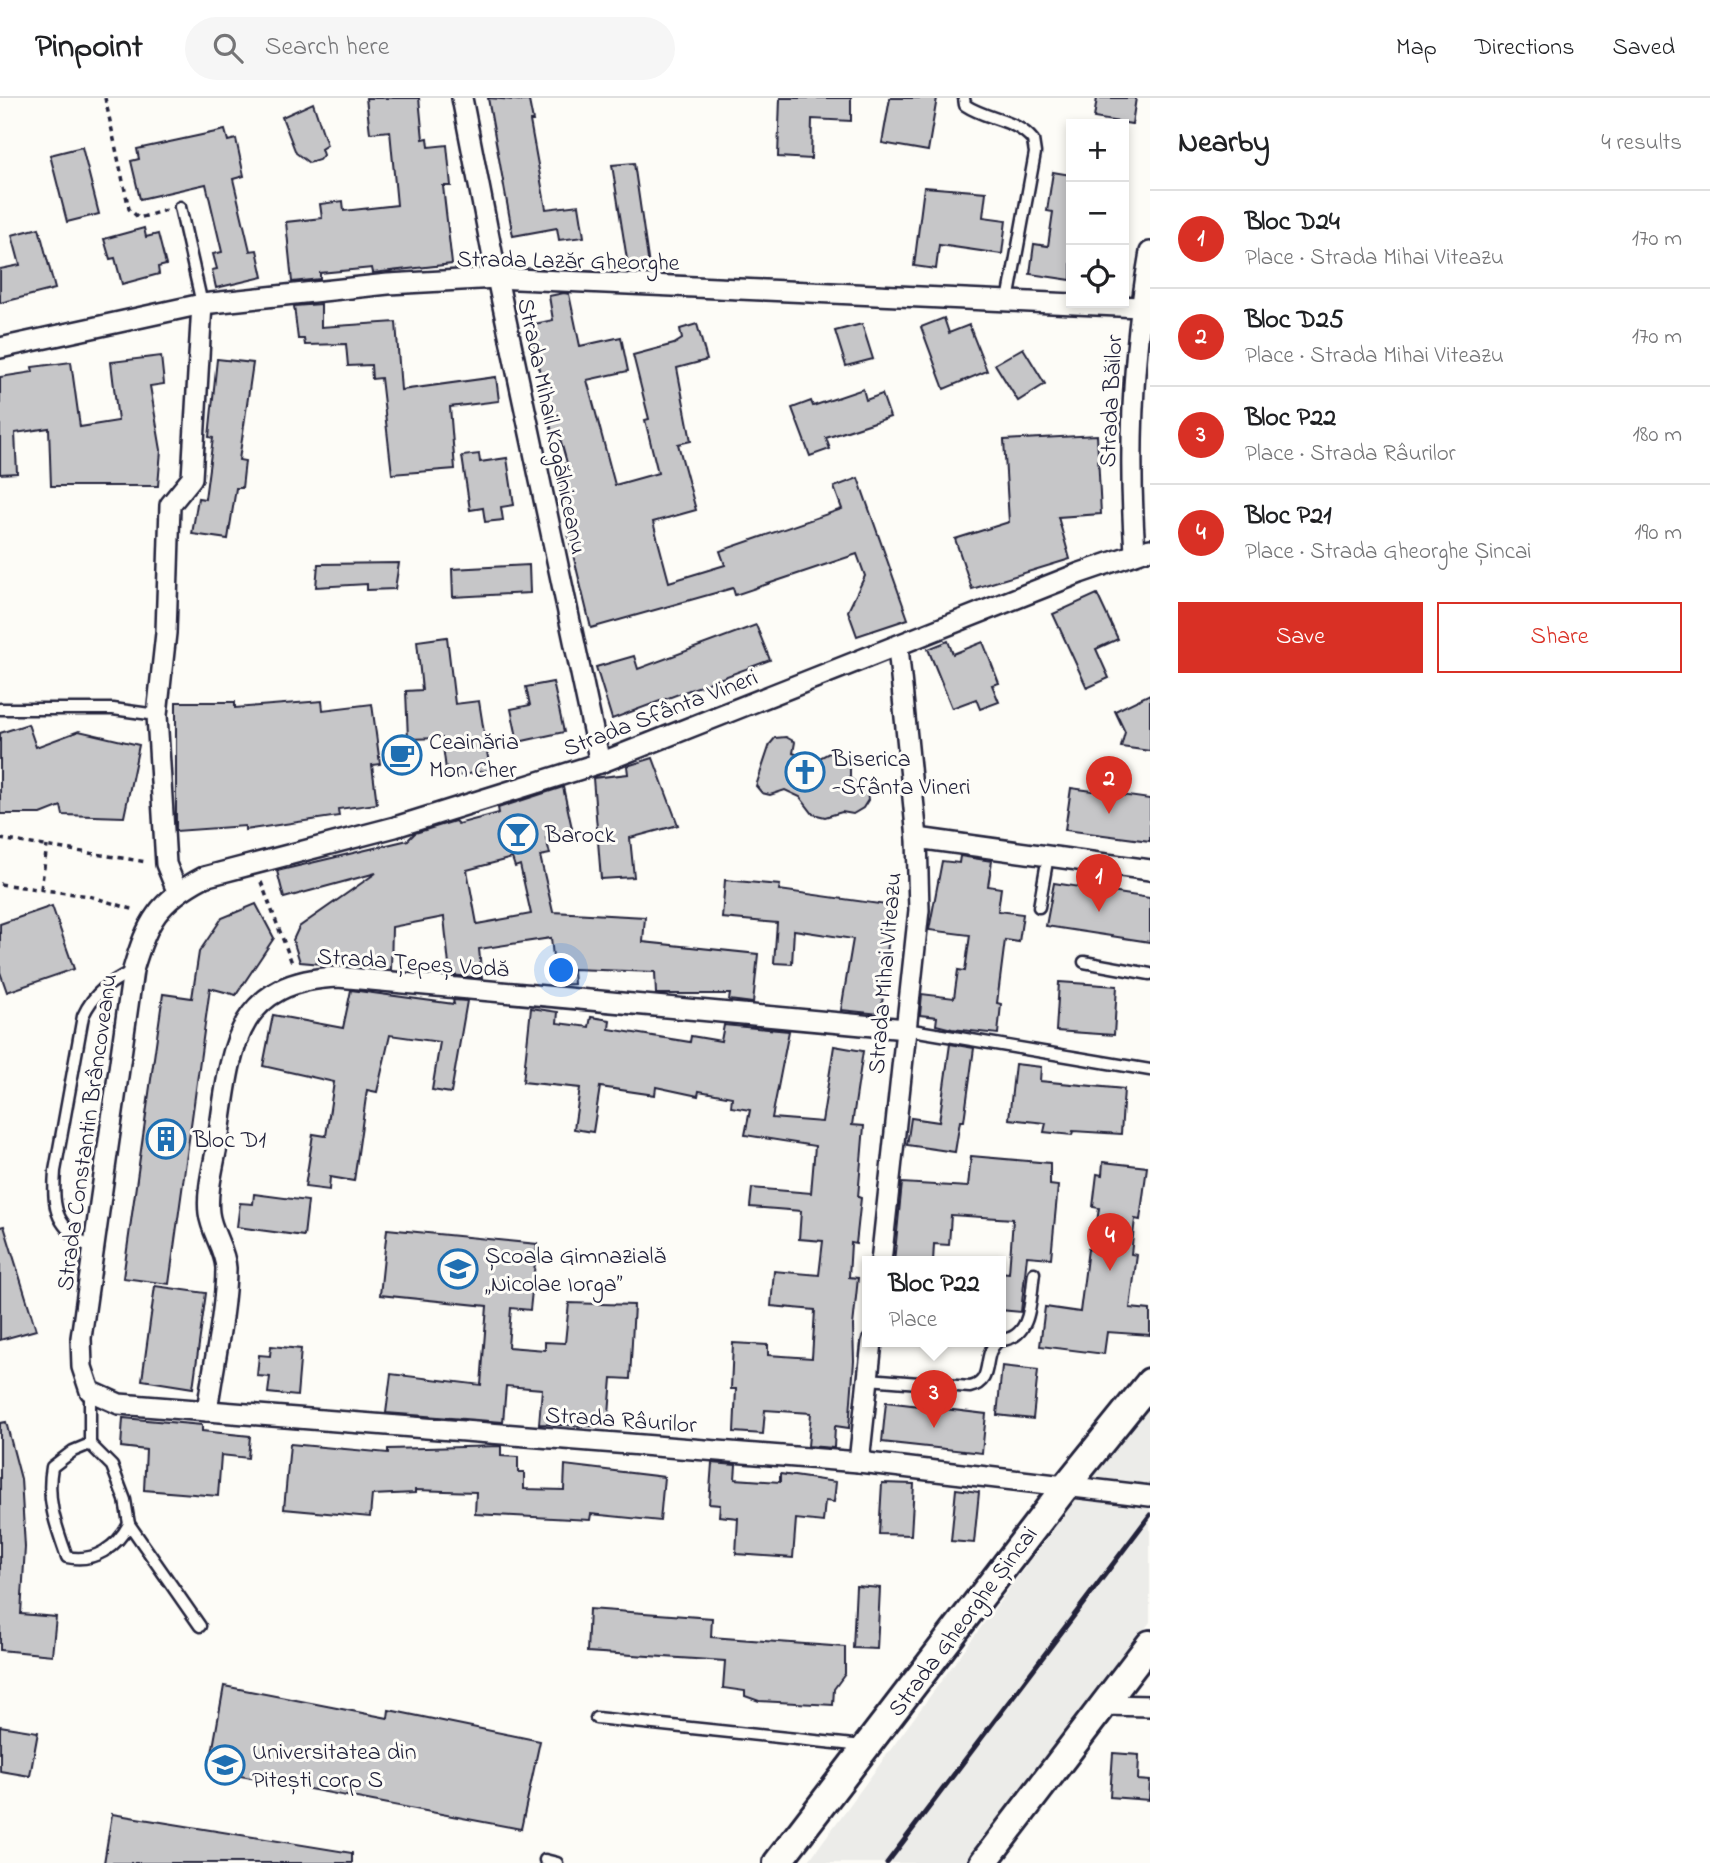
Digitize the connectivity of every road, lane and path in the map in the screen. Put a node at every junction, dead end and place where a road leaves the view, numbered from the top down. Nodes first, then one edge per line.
1 (105, 98) edge
2 (462, 98) edge
3 (964, 98) edge
4 (180, 206) joint
5 (1150, 252) edge
6 (497, 278) junction
7 (1008, 301) junction
8 (202, 304) junction
9 (1140, 307) junction
10 (0, 348) edge
11 (1142, 551) edge
12 (898, 647) junction
13 (0, 709) edge
14 (157, 715) junction
15 (600, 763) junction
16 (917, 838) junction
17 (0, 839) edge
18 (47, 846) junction
19 (1048, 856) junction
20 (166, 864) junction
21 (254, 864) junction
22 (1150, 870) edge
23 (0, 884) edge
24 (41, 889) junction
25 (177, 891) junction
26 (1039, 908) dead end
27 (153, 915) junction
28 (1084, 962) dead end
29 (133, 970) junction
30 (1150, 974) edge
31 (298, 980) junction
32 (906, 1029) junction
33 (1150, 1070) edge
34 (93, 1250) junction
35 (882, 1256) edge
36 (1034, 1273) dead end
37 (1006, 1340) edge
38 (871, 1347) edge
39 (993, 1347) edge
40 (868, 1379) junction
41 (1150, 1382) edge
42 (90, 1391) junction
43 (207, 1411) junction
44 (90, 1444) junction
45 (859, 1462) junction
46 (1066, 1486) junction
47 (1150, 1496) edge
48 (129, 1524) junction
49 (200, 1626) dead end
50 (1150, 1644) edge
51 (1103, 1705) junction
52 (1150, 1706) edge
53 (596, 1718) dead end
54 (866, 1746) junction
55 (545, 1860) dead end
56 (556, 1863) edge
57 (776, 1863) edge
58 (983, 1863) edge

1 - 4 path
2 - 6 street, Strada Mihail Kogălniceanu
3 - 7 lane
4 - 8 lane
5 - 9 street, Strada Băilor
6 - 7 street, Strada Lazăr Gheorghe
6 - 8 street, Strada Lazăr Gheorghe
6 - 15 street, Strada Mihail Kogălniceanu
7 - 9 street, Strada Lazăr Gheorghe
8 - 10 street, Strada Lazăr Gheorghe
8 - 14 street
9 - 11 street, Strada Băilor
11 - 12 street, Strada Sfânta Vineri
12 - 15 street, Strada Sfânta Vineri
12 - 16 street, Strada Mihai Viteazu
13 - 14 lane
14 - 20 street
15 - 21 street, Strada Sfânta Vineri
16 - 19 street
16 - 32 street, Strada Mihai Viteazu
17 - 18 path
18 - 20 path
18 - 24 path
19 - 22 street
19 - 26 lane
20 - 25 street
21 - 25 street, Strada Sfânta Vineri
21 - 31 path
23 - 24 path
24 - 27 path
25 - 27 street, Strada Constantin Brâncoveanu
27 - 29 street, Strada Constantin Brâncoveanu
28 - 30 lane
29 - 34 street, Strada Constantin Brâncoveanu
29 - 34 lane
31 - 32 street, Strada Țepeș Vodă
31 - 43 street, Strada Țepeș Vodă
32 - 33 lane
32 - 35 street, Strada Mihai Viteazu
34 - 42 street, Strada Constantin Brâncoveanu
36 - 37 lane
38 - 40 street
39 - 40 lane
40 - 45 street
41 - 46 main road, Strada Gheorghe Șincai
42 - 43 street, Strada Râurilor
42 - 44 lane
43 - 45 street, Strada Râurilor
44 - 48 lane
44 - 48 lane
45 - 46 street, Strada Râurilor
46 - 47 street, Strada Râurilor
46 - 54 main road, Strada Gheorghe Șincai
48 - 49 lane
50 - 51 main road
51 - 52 street
51 - 58 main road
53 - 54 lane
54 - 57 main road, Strada Gheorghe Șincai
55 - 56 lane

